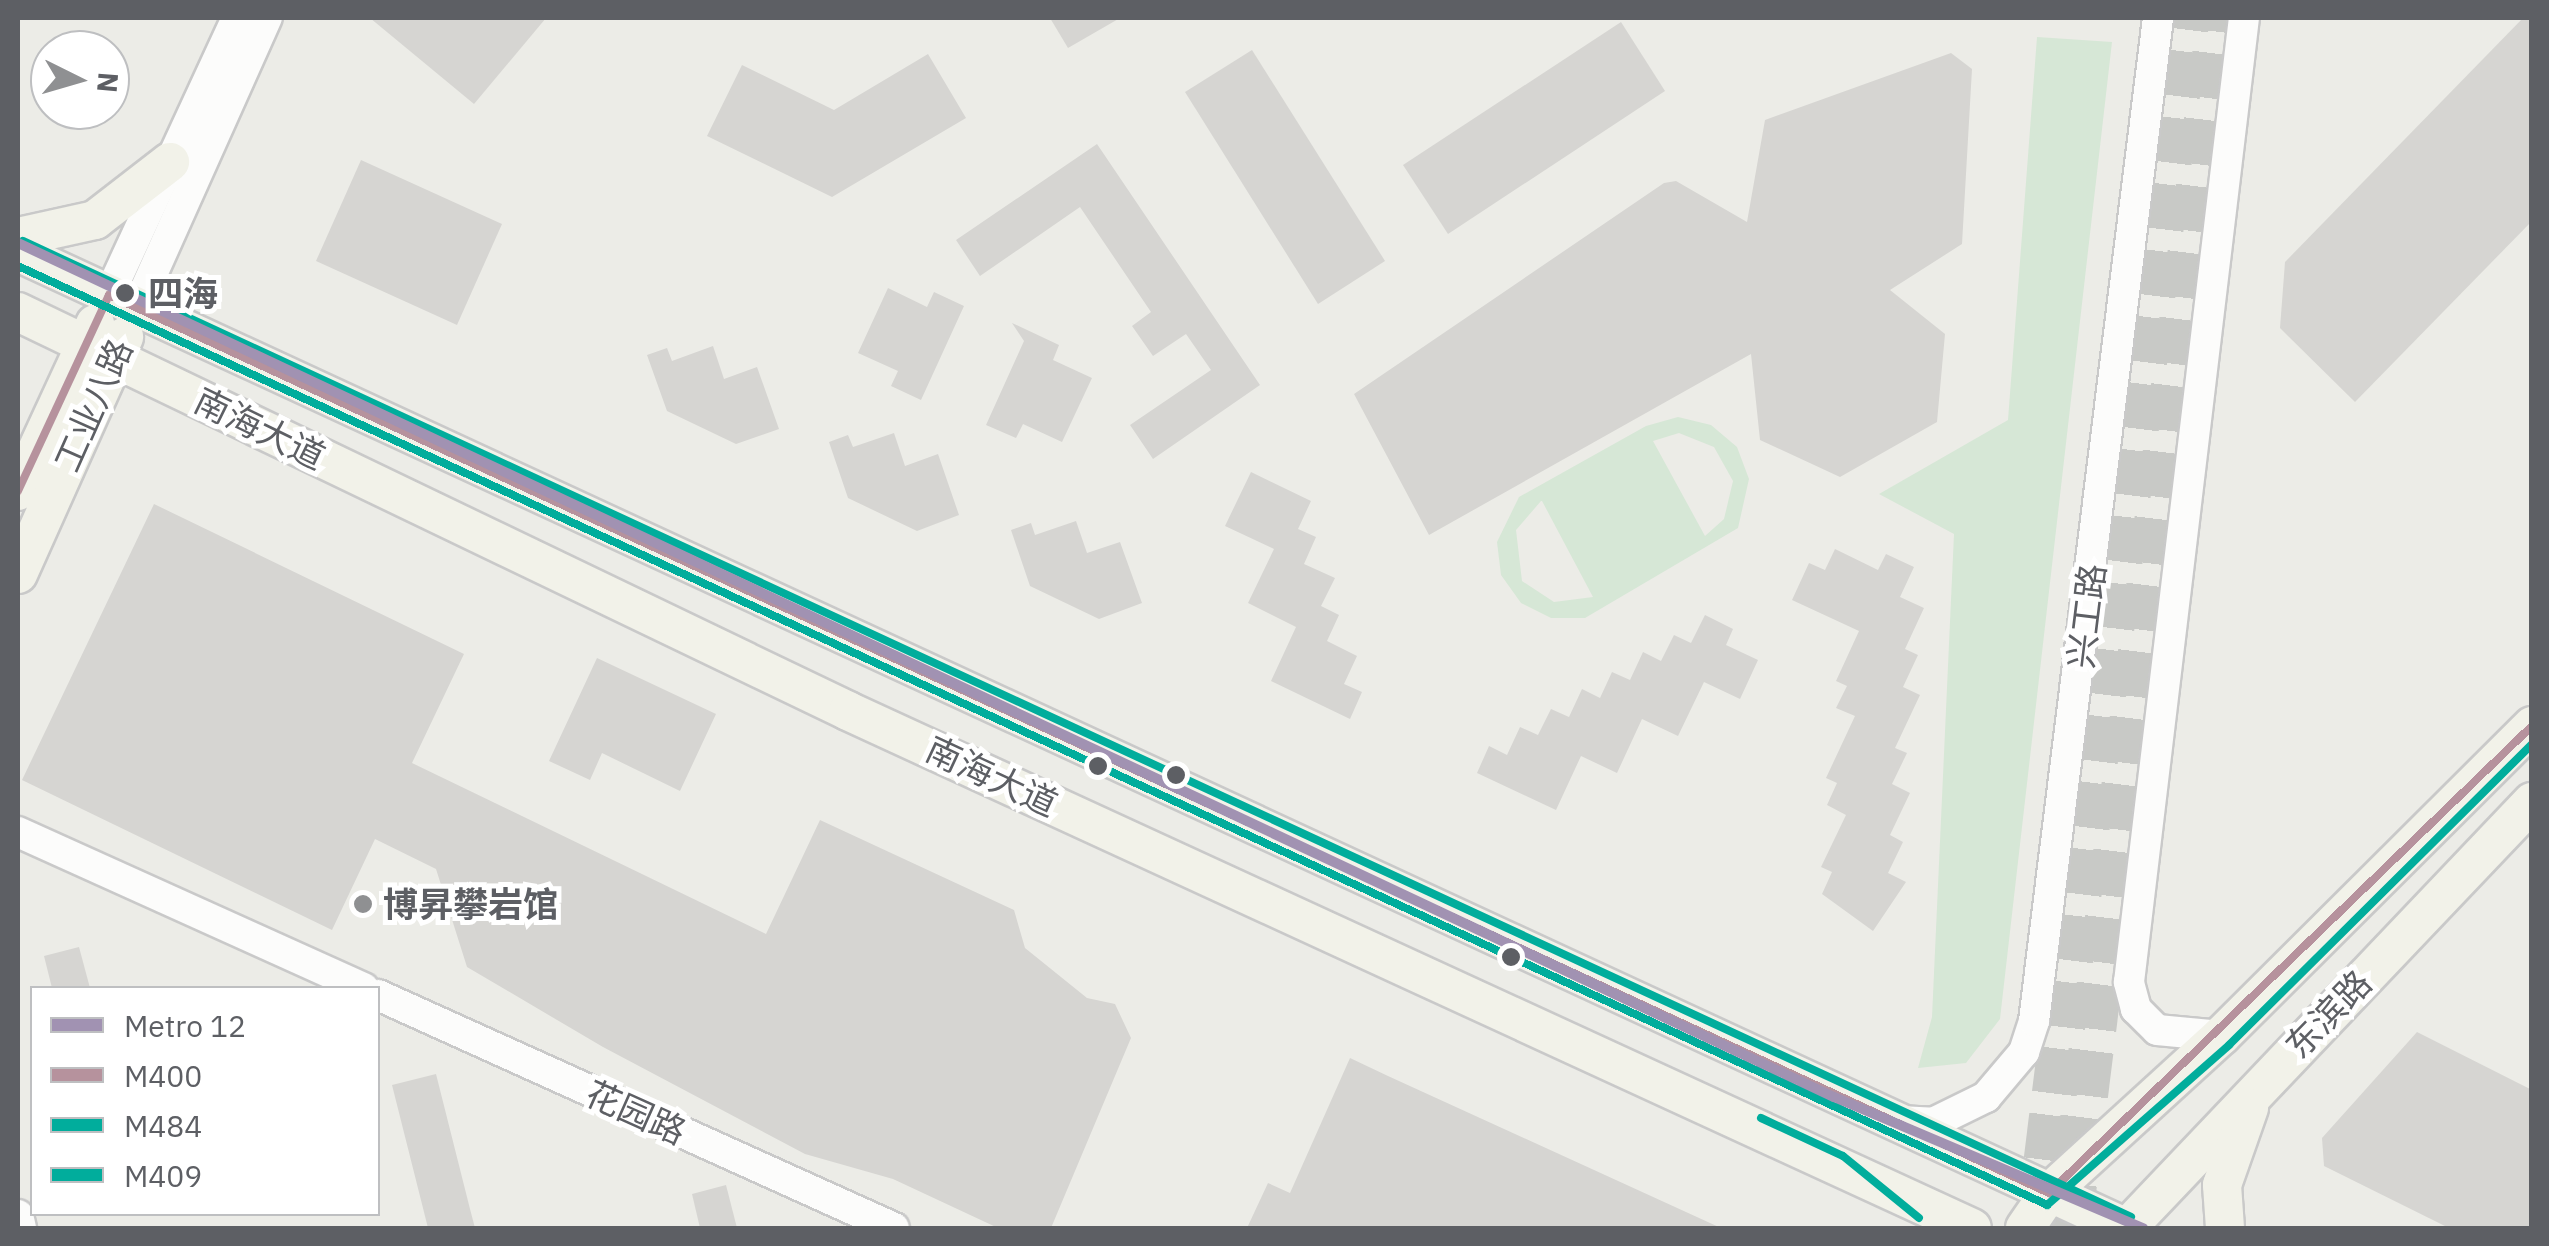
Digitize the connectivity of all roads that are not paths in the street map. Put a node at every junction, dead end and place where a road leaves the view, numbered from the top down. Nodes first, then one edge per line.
1 (237, 18) edge
2 (267, 18) edge
3 (2158, 18) edge
4 (2244, 18) edge
5 (170, 162) junction
6 (18, 237) edge
7 (18, 252) edge
8 (123, 301) junction
9 (18, 312) edge
10 (100, 351) junction
11 (18, 491) edge
12 (18, 574) edge
13 (2532, 726) edge
14 (2532, 802) edge
15 (18, 832) edge
16 (359, 986) edge
17 (380, 996) edge
18 (2221, 1036) junction
19 (2280, 1065) junction
20 (1890, 1119) junction
21 (1836, 1166) junction
22 (2049, 1192) junction
23 (18, 1216) edge
24 (21, 1228) edge
25 (894, 1228) edge
26 (1911, 1228) edge
27 (1972, 1228) edge
28 (2025, 1228) edge
29 (2126, 1228) edge
30 (2224, 1228) edge

1 - 5 street, 工业八路
2 - 8 street, 工业八路
3 - 20 street, 兴工路
4 - 18 street
5 - 6 main road
5 - 8 street, 工业八路
7 - 8 main road, 南海大道
8 - 10 main road, 工业八路
8 - 20 main road, 南海大道
9 - 10 main road, 南海大道
10 - 11 main road, 工业八路
10 - 12 main road, 工业八路
10 - 21 main road, 南海大道
13 - 18 main road, 东滨路
14 - 19 main road, 东滨路
15 - 16 street
17 - 25 street, 花园路
18 - 22 main road, 东滨路
19 - 29 main road, 东滨路
19 - 30 main road
20 - 22 main road, 南海大道
21 - 26 main road
21 - 27 main road, 南海大道
22 - 28 main road, 东滨路
22 - 29 main road, 南海大道
23 - 24 street

